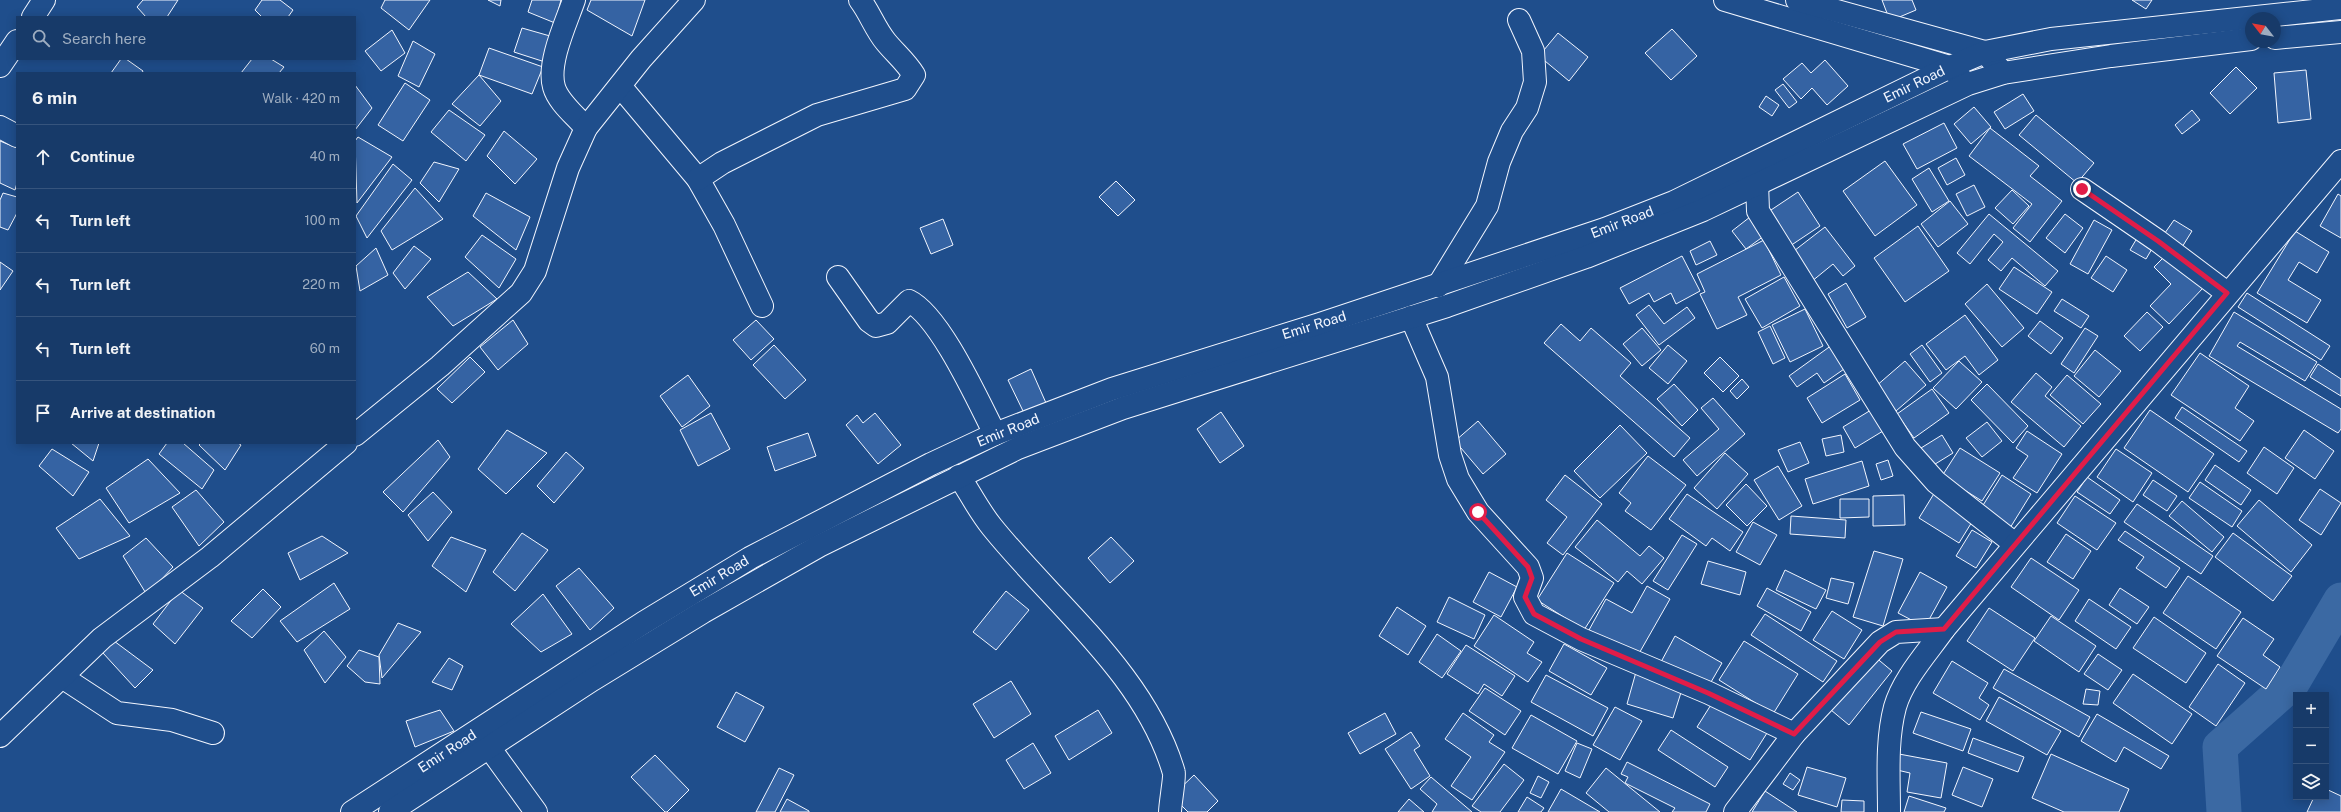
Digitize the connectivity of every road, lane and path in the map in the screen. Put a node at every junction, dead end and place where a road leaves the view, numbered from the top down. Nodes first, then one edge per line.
1 (44, 0) edge
2 (574, 0) edge
3 (694, 0) edge
4 (860, 0) edge
5 (1725, 0) edge
6 (1797, 0) edge
7 (2341, 8) edge
8 (34, 16) edge
9 (1519, 20) dead end
10 (2341, 32) edge
11 (2281, 37) edge
12 (2245, 40) edge
13 (16, 42) edge
14 (1986, 52) junction
15 (0, 66) edge
16 (1950, 67) junction
17 (2003, 73) junction
18 (1968, 84) junction
19 (620, 86) junction
20 (0, 127) edge
21 (586, 128) junction
22 (16, 135) edge
23 (2341, 161) edge
24 (698, 180) junction
25 (1757, 183) junction
26 (2082, 189) dead end
27 (838, 277) dead end
28 (1438, 286) junction
29 (2227, 293) junction
30 (762, 306) dead end
31 (1411, 317) junction
32 (356, 434) edge
33 (994, 434) junction
34 (345, 444) edge
35 (959, 476) junction
36 (2016, 544) junction
37 (1944, 629) junction
38 (62, 677) junction
39 (213, 733) dead end
40 (1794, 734) junction
41 (0, 736) edge
42 (482, 740) junction
43 (352, 812) edge
44 (390, 812) edge
45 (536, 812) edge
46 (1170, 812) edge
47 (1735, 812) edge
48 (1889, 812) edge

1 - 8 main road
2 - 21 main road
3 - 19 main road
4 - 24 main road
5 - 16 main road
6 - 14 main road
7 - 14 main road, Emir Road
9 - 28 main road
10 - 11 main road
12 - 17 main road, Emir Road
13 - 15 main road
14 - 16 main road, Emir Road
14 - 17 main road
16 - 18 main road
16 - 28 main road, Emir Road
17 - 18 main road, Emir Road
18 - 25 main road, Emir Road
19 - 21 main road
19 - 24 main road
20 - 22 main road
21 - 32 main road
23 - 29 main road
24 - 30 main road
25 - 31 main road, Emir Road
25 - 36 main road
26 - 29 main road
27 - 33 main road
28 - 33 main road, Emir Road
29 - 36 main road
31 - 35 main road, Emir Road
31 - 40 main road
33 - 42 main road, Emir Road
34 - 38 main road
35 - 42 main road, Emir Road
35 - 46 main road
36 - 37 main road
37 - 40 main road
37 - 48 main road
38 - 39 main road
38 - 41 main road
40 - 47 main road
42 - 43 main road, Emir Road
42 - 44 main road, Emir Road
42 - 45 main road

